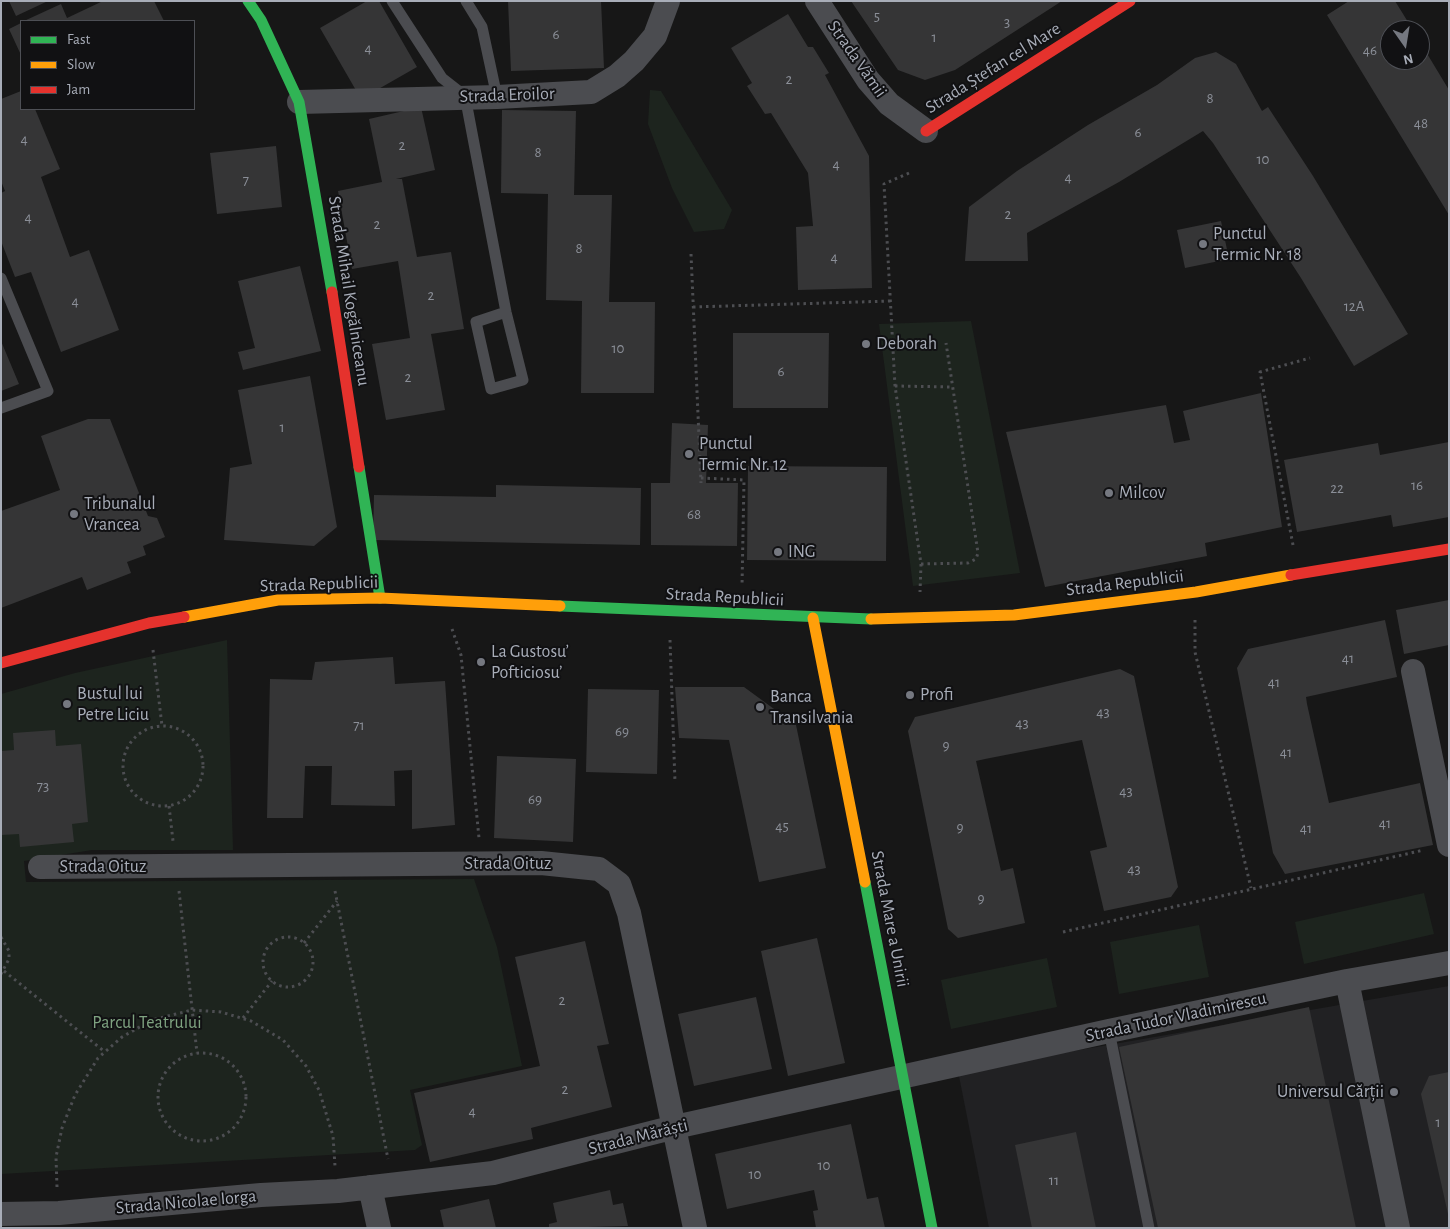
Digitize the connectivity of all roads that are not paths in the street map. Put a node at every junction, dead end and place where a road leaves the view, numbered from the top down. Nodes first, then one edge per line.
1 (248, 1) edge
2 (392, 1) edge
3 (466, 1) edge
4 (668, 1) edge
5 (817, 1) edge
6 (1130, 1) edge
7 (465, 96) junction
8 (497, 97) junction
9 (300, 102) junction
10 (926, 131) joint
11 (1, 278) edge
12 (506, 312) junction
13 (1, 408) edge
14 (1449, 549) edge
15 (380, 598) junction
16 (813, 618) junction
17 (1, 663) edge
18 (1413, 671) dead end
19 (1449, 844) edge
20 (40, 867) dead end
21 (1449, 963) edge
22 (1347, 981) junction
23 (1109, 1031) junction
24 (904, 1077) junction
25 (675, 1127) junction
26 (381, 1186) junction
27 (1, 1214) edge
28 (380, 1228) edge
29 (695, 1228) edge
30 (932, 1228) edge
31 (1149, 1228) edge
32 (1398, 1228) edge

1 - 9 main road, Strada Mihail Kogălniceanu
2 - 7 lane
3 - 8 lane
4 - 8 street, Strada Eroilor
5 - 10 street, Strada Vămii
6 - 10 main road, Strada Ștefan cel Mare
7 - 8 street, Strada Eroilor
7 - 9 street, Strada Eroilor
7 - 12 lane
9 - 15 main road, Strada Mihail Kogălniceanu
11 - 13 lane
12 - 12 lane
14 - 16 main road, Strada Republicii
15 - 16 main road, Strada Republicii
15 - 17 main road, Strada Republicii
16 - 24 main road, Strada Mare a Unirii
18 - 19 street
20 - 25 street, Strada Oituz
21 - 22 street, Strada Tudor Vladimirescu
22 - 23 street, Strada Tudor Vladimirescu
22 - 32 street
23 - 24 street, Strada Tudor Vladimirescu
23 - 31 lane
24 - 25 street, Strada Mărăști
24 - 30 main road, Strada Mare a Unirii
25 - 26 street, Strada Mărăști
25 - 29 street, Strada Oituz
26 - 27 street, Strada Nicolae Iorga
26 - 28 street

